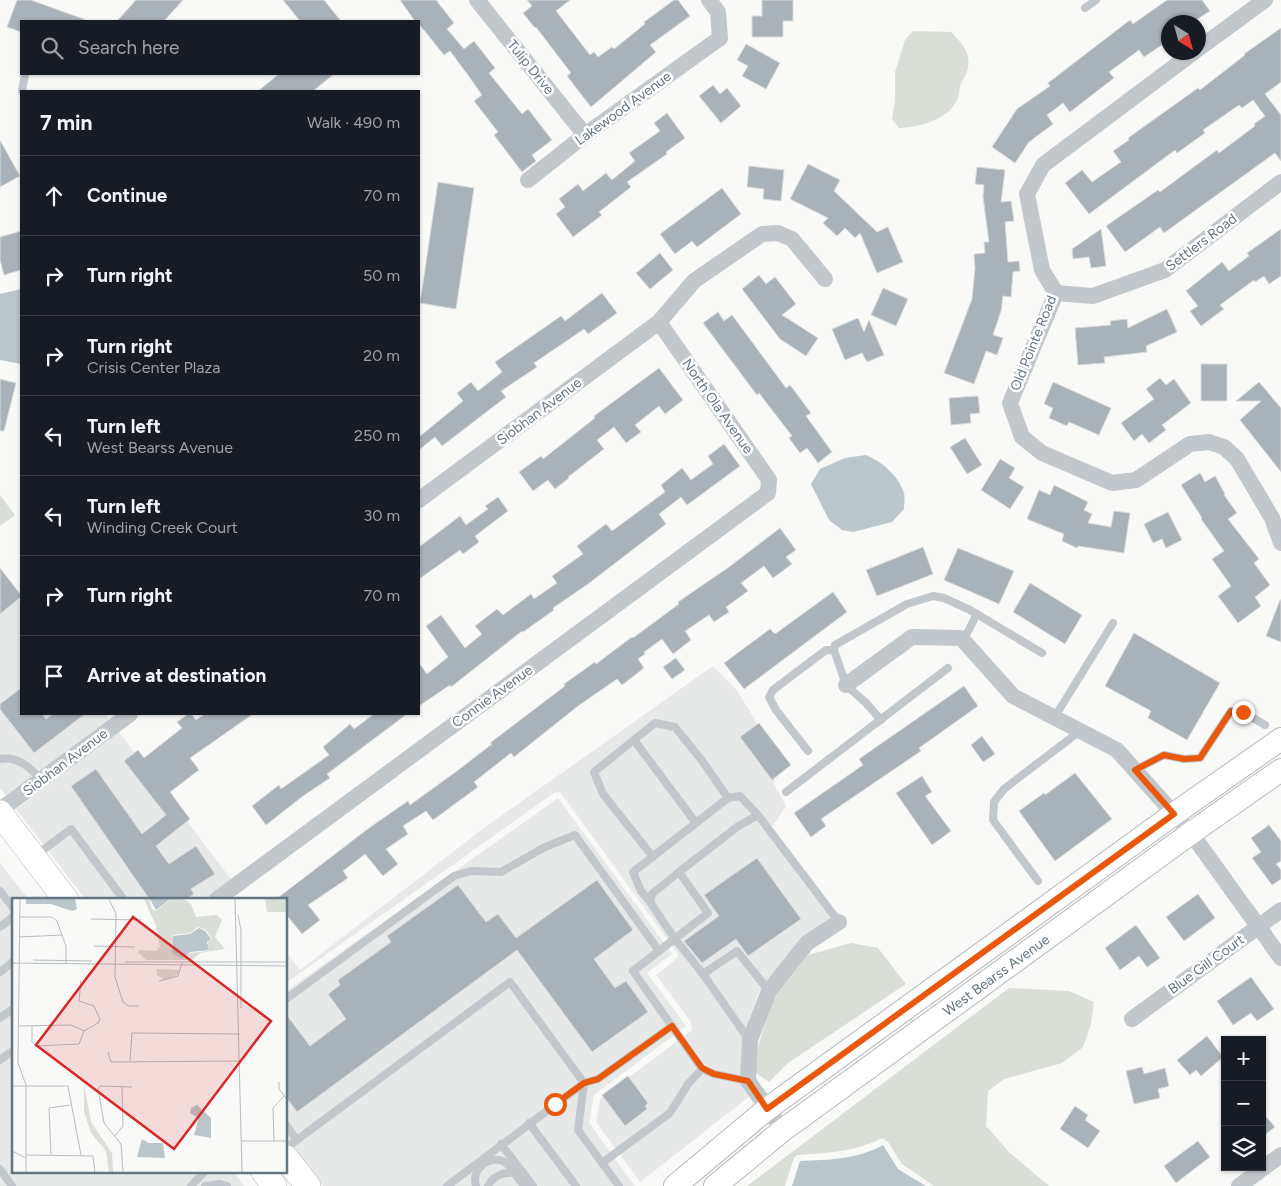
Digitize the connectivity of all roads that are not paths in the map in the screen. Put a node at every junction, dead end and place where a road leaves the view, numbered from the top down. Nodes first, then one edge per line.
1 (477, 0) edge
2 (709, 0) edge
3 (1096, 0) edge
4 (1265, 0) edge
5 (1085, 8) dead end
6 (1206, 44) edge
7 (1183, 60) edge
8 (24, 75) edge
9 (22, 90) edge
10 (585, 135) junction
11 (528, 180) dead end
12 (1281, 182) edge
13 (825, 279) dead end
14 (1056, 292) junction
15 (659, 322) junction
16 (768, 493) joint
17 (420, 499) edge
18 (1281, 543) edge
19 (977, 614) junction
20 (1113, 623) dead end
21 (963, 641) junction
22 (834, 650) junction
23 (1042, 653) dead end
24 (948, 668) dead end
25 (846, 685) junction
26 (129, 715) edge
27 (1054, 718) junction
28 (881, 720) junction
29 (1080, 731) junction
30 (1273, 732) edge
31 (634, 740) junction
32 (808, 751) dead end
33 (0, 759) edge
34 (1135, 770) junction
35 (1281, 770) edge
36 (41, 780) junction
37 (786, 792) dead end
38 (728, 798) junction
39 (0, 812) edge
40 (1174, 814) junction
41 (758, 815) junction
42 (696, 822) junction
43 (1191, 833) junction
44 (34, 857) junction
45 (653, 857) junction
46 (679, 872) junction
47 (1038, 881) dead end
48 (0, 891) edge
49 (65, 898) edge
50 (123, 898) edge
51 (219, 898) edge
52 (650, 902) junction
53 (12, 906) edge
54 (1281, 910) edge
55 (12, 917) edge
56 (838, 922) joint
57 (0, 926) edge
58 (1258, 926) junction
59 (675, 939) junction
60 (659, 951) junction
61 (1281, 958) edge
62 (12, 963) edge
63 (0, 972) edge
64 (703, 974) junction
65 (769, 991) junction
66 (288, 998) edge
67 (12, 1009) edge
68 (0, 1018) edge
69 (1132, 1019) dead end
70 (672, 1026) junction
71 (750, 1042) junction
72 (12, 1051) edge
73 (0, 1060) edge
74 (702, 1068) junction
75 (748, 1081) junction
76 (584, 1083) junction
77 (767, 1109) junction
78 (529, 1124) junction
79 (783, 1130) junction
80 (288, 1133) edge
81 (501, 1144) junction
82 (292, 1149) edge
83 (1281, 1155) edge
84 (602, 1164) junction
85 (0, 1170) edge
86 (514, 1173) junction
87 (202, 1174) edge
88 (265, 1174) edge
89 (12, 1186) edge
90 (191, 1186) edge
91 (204, 1186) edge
92 (227, 1186) edge
93 (274, 1186) edge
94 (308, 1186) edge
95 (446, 1186) edge
96 (476, 1186) edge
97 (488, 1186) edge
98 (524, 1186) edge
99 (533, 1186) edge
100 (576, 1186) edge
101 (619, 1186) edge
102 (675, 1186) edge
103 (715, 1186) edge
104 (1239, 1186) edge

1 - 10 street, Tulip Drive
2 - 10 street, Lakewood Avenue
3 - 5 lane
4 - 6 street
7 - 14 street, Old Pointe Road
8 - 9 lane
10 - 11 street, Lakewood Avenue
12 - 14 street, Settlers Road
13 - 15 street, Siobhan Avenue
14 - 18 street, Old Pointe Road
15 - 16 street, North Ola Avenue
15 - 17 street, Siobhan Avenue
16 - 51 street, Connie Avenue
19 - 21 lane
19 - 22 lane
19 - 23 lane
20 - 27 lane
21 - 25 street
21 - 27 street
22 - 25 lane
22 - 32 lane
24 - 28 lane
25 - 28 lane
26 - 36 street, Siobhan Avenue
27 - 29 street
28 - 37 lane
29 - 34 street
29 - 47 lane
30 - 34 lane
30 - 40 main road, West Bearss Avenue
31 - 38 lane
31 - 42 lane
31 - 45 lane
33 - 36 lane
34 - 40 street
35 - 43 main road, West Bearss Avenue
36 - 39 street, Siobhan Avenue
38 - 41 lane
38 - 42 lane
39 - 44 main road
40 - 43 street
40 - 77 main road, West Bearss Avenue
41 - 46 lane
41 - 56 lane
42 - 45 lane
43 - 58 street
43 - 79 main road, West Bearss Avenue
44 - 49 main road
44 - 50 lane
45 - 52 lane
46 - 52 lane
46 - 59 lane
48 - 53 lane
52 - 59 lane
54 - 58 street, Blue Gill Court
55 - 57 lane
56 - 65 street
58 - 61 street
58 - 69 street, Blue Gill Court
59 - 60 lane
59 - 64 lane
60 - 66 lane
60 - 70 lane
62 - 63 lane
64 - 65 lane
64 - 71 lane
65 - 71 street
67 - 68 lane
70 - 74 lane
70 - 76 lane
71 - 75 street
72 - 73 lane
74 - 75 lane
74 - 84 lane
75 - 77 street
76 - 78 lane
76 - 82 lane
76 - 84 lane
77 - 79 street
77 - 102 main road, West Bearss Avenue
78 - 81 lane
78 - 100 lane
79 - 103 main road, West Bearss Avenue
80 - 82 lane
81 - 95 lane
81 - 99 lane
82 - 94 main road
83 - 104 street
84 - 101 lane
85 - 89 lane
86 - 96 lane
86 - 97 lane
86 - 98 lane
87 - 90 lane
88 - 93 main road
91 - 92 lane

